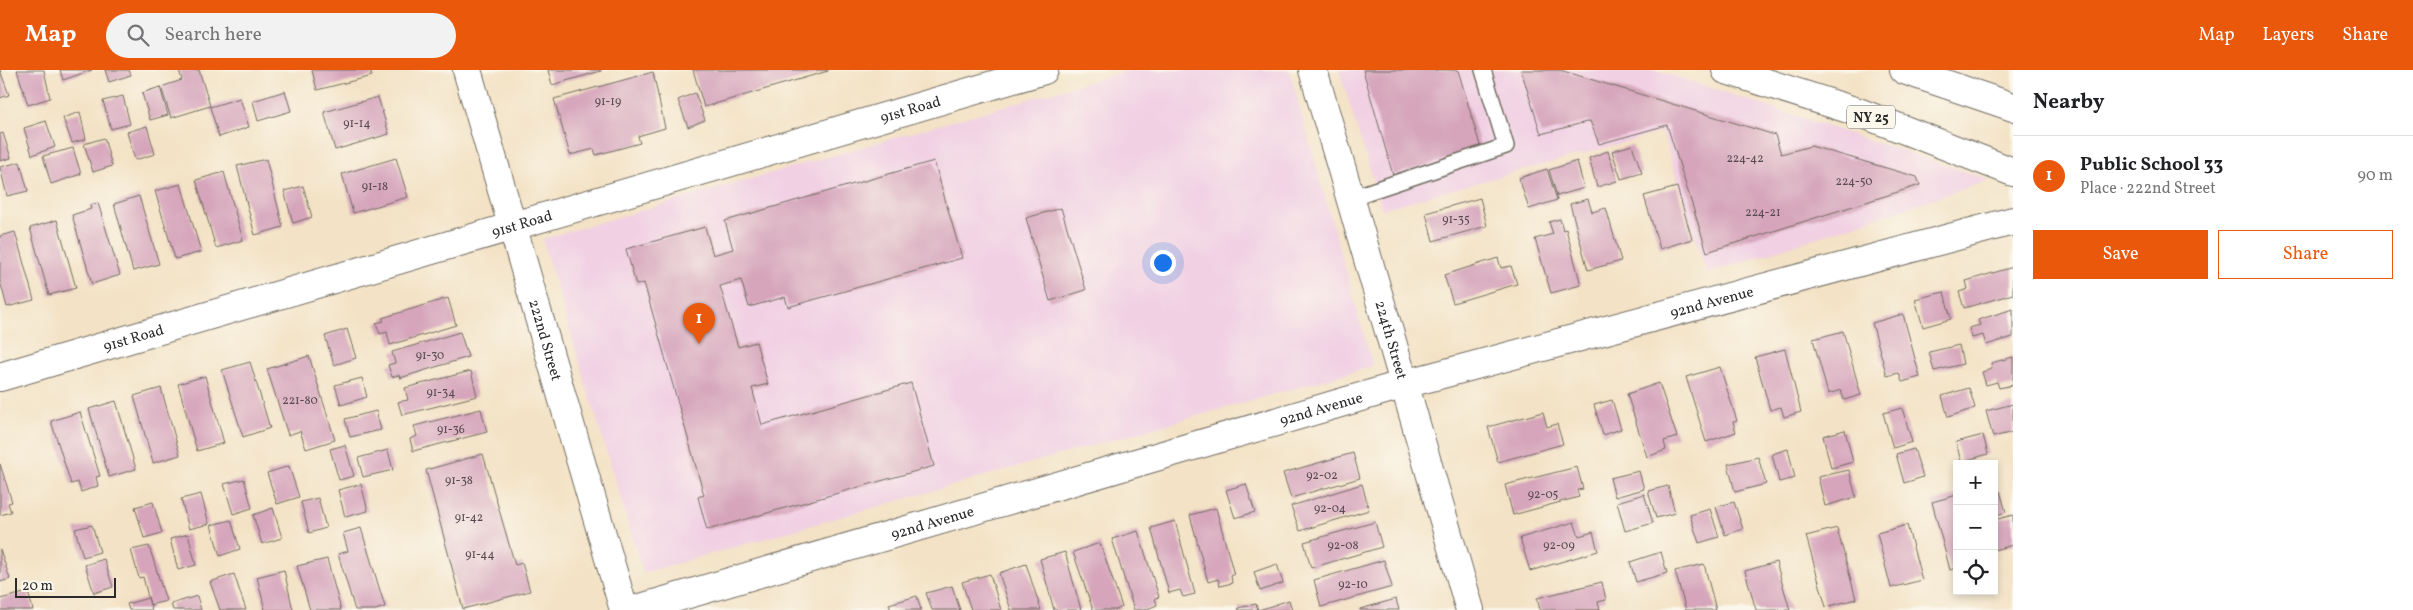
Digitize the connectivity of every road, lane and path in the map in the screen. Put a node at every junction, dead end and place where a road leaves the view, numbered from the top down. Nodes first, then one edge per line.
1 (467, 70) edge
2 (1044, 70) edge
3 (1313, 70) edge
4 (1483, 70) edge
5 (1726, 70) edge
6 (1904, 70) edge
7 (2013, 107) edge
8 (2013, 172) edge
9 (1350, 198) junction
10 (2013, 220) edge
11 (512, 226) junction
12 (0, 377) edge
13 (1404, 384) junction
14 (624, 610) edge
15 (634, 610) edge
16 (1470, 610) edge

1 - 11 street, 222nd Street
2 - 11 street, 91st Road
3 - 9 street, 224th Street
4 - 9 lane
5 - 8 street, NY 25
6 - 7 street
9 - 13 street, 224th Street
10 - 13 street, 92nd Avenue
11 - 12 street, 91st Road
11 - 14 street, 222nd Street
13 - 15 street, 92nd Avenue
13 - 16 street, 224th Street

